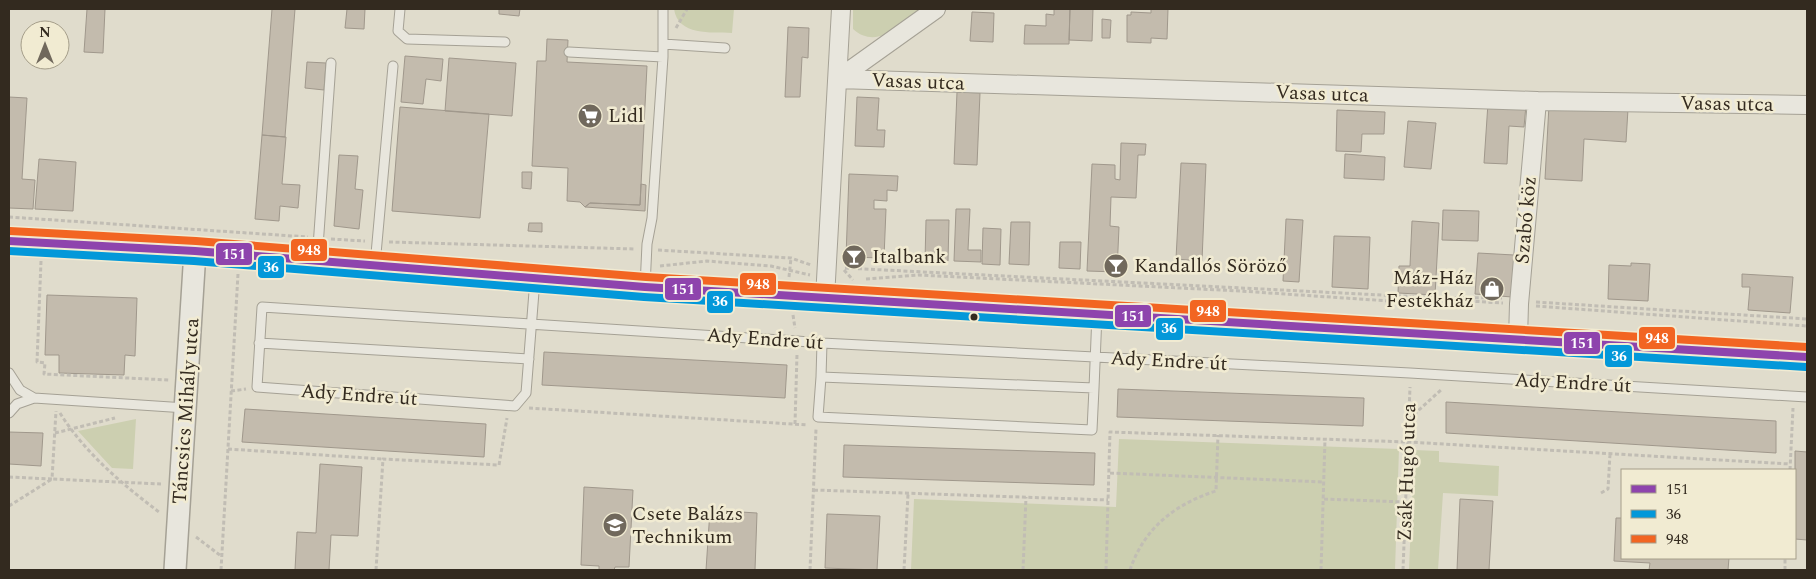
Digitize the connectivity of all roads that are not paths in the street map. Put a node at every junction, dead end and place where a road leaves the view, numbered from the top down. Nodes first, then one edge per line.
1 (400, 9) edge
2 (663, 9) edge
3 (841, 9) edge
4 (936, 9) edge
5 (505, 42) dead end
6 (663, 44) junction
7 (725, 48) dead end
8 (569, 52) dead end
9 (663, 57) junction
10 (331, 63) dead end
11 (392, 66) dead end
12 (838, 79) junction
13 (1537, 101) junction
14 (1807, 105) edge
15 (9, 241) edge
16 (195, 251) junction
17 (317, 261) junction
18 (374, 266) junction
19 (646, 276) junction
20 (535, 279) junction
21 (825, 298) junction
22 (1098, 313) junction
23 (531, 324) junction
24 (1518, 339) junction
25 (259, 343) junction
26 (822, 343) junction
27 (1807, 356) edge
28 (1095, 357) junction
29 (528, 359) junction
30 (9, 373) edge
31 (821, 377) junction
32 (1094, 388) junction
33 (1807, 397) edge
34 (34, 398) junction
35 (186, 408) junction
36 (9, 413) edge
37 (175, 570) edge

1 - 5 lane
2 - 6 lane
3 - 12 street
4 - 12 street
6 - 7 lane
6 - 9 lane
8 - 9 lane
9 - 19 lane
10 - 17 lane
11 - 18 lane
12 - 13 street, Vasas utca
12 - 21 street
13 - 14 street, Vasas utca
13 - 24 street, Szabó köz
15 - 16 street, Ady Endre út
16 - 17 street, Ady Endre út
16 - 35 street, Táncsics Mihály utca
17 - 18 street, Ady Endre út
18 - 20 street, Ady Endre út
19 - 20 street, Ady Endre út
19 - 21 street, Ady Endre út
20 - 23 lane
21 - 22 street, Ady Endre út
22 - 24 street, Ady Endre út
22 - 28 lane
23 - 25 lane, Ady Endre út
23 - 26 lane, Ady Endre út
23 - 29 lane
24 - 27 street, Ady Endre út
25 - 29 lane
25 - 29 lane, Ady Endre út
26 - 28 lane, Ady Endre út
26 - 31 lane
28 - 32 lane
28 - 33 lane, Ady Endre út
30 - 34 lane
31 - 32 lane
31 - 32 lane
34 - 35 lane
34 - 36 lane
35 - 37 street, Táncsics Mihály utca

